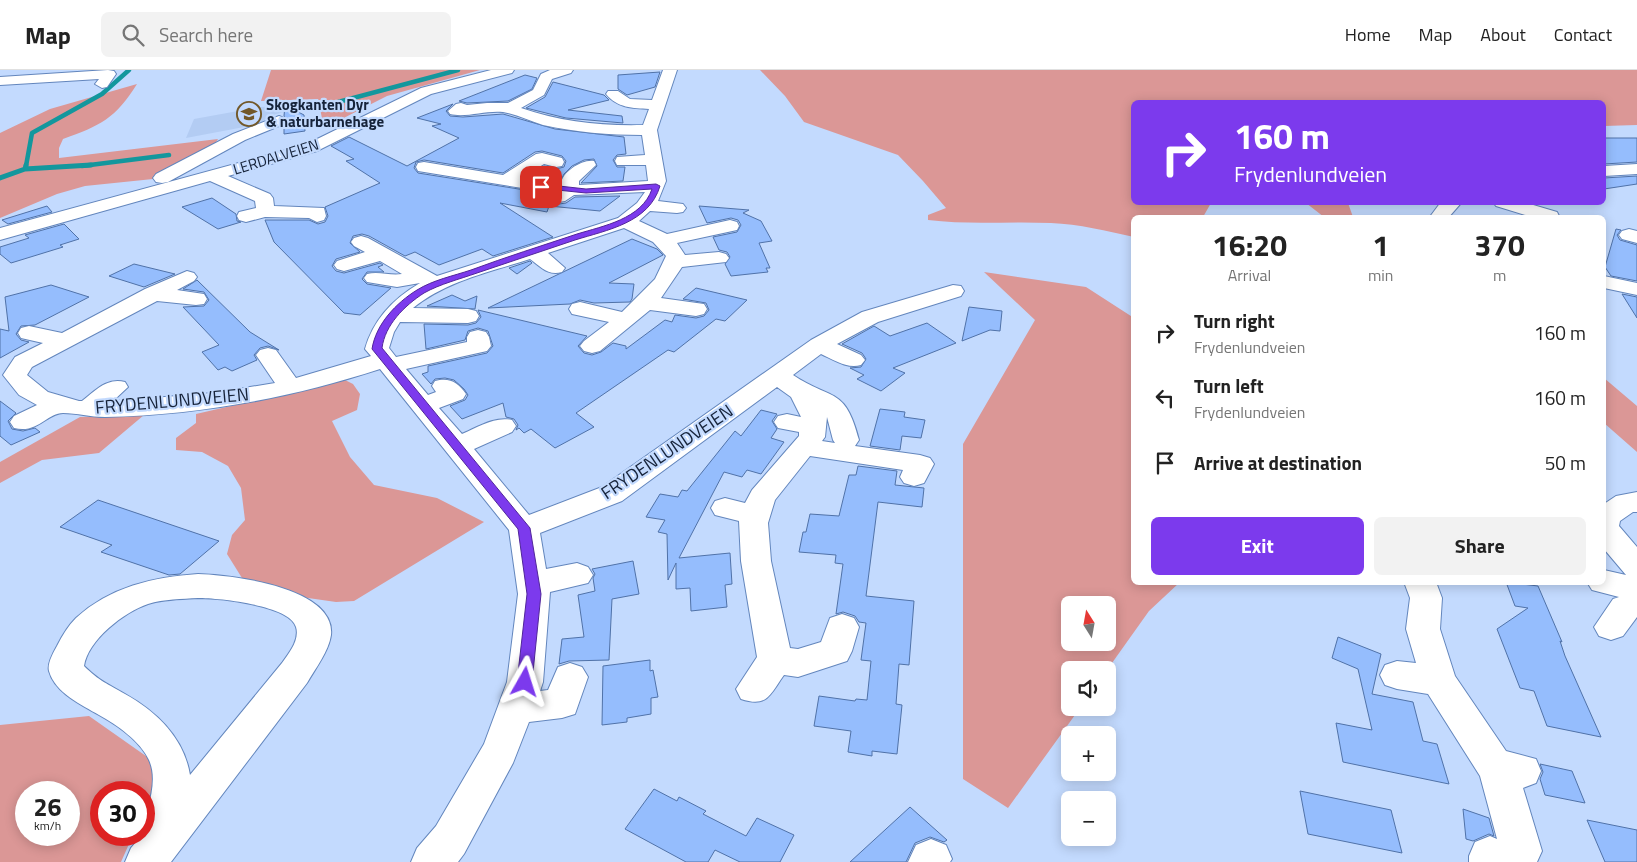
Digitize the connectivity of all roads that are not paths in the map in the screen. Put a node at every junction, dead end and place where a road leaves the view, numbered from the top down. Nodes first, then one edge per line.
1 (507, 70) edge
2 (566, 70) edge
3 (670, 70) edge
4 (0, 81) edge
5 (102, 84) dead end
6 (523, 86) dead end
7 (613, 94) dead end
8 (519, 103) junction
9 (657, 105) junction
10 (461, 107) dead end
11 (632, 115) dead end
12 (482, 117) dead end
13 (279, 121) dead end
14 (551, 121) junction
15 (358, 125) junction
16 (526, 129) dead end
17 (649, 130) junction
18 (373, 137) dead end
19 (1622, 150) dead end
20 (460, 157) dead end
21 (654, 160) junction
22 (623, 161) dead end
23 (508, 162) dead end
24 (556, 162) dead end
25 (588, 165) dead end
26 (1606, 170) edge
27 (1635, 170) edge
28 (212, 176) junction
29 (498, 180) junction
30 (166, 189) junction
31 (570, 190) junction
32 (264, 196) junction
33 (651, 196) junction
34 (123, 200) junction
35 (555, 200) dead end
36 (1512, 205) edge
37 (176, 206) dead end
38 (677, 208) dead end
39 (1547, 215) edge
40 (246, 216) dead end
41 (317, 216) dead end
42 (124, 219) dead end
43 (43, 221) junction
44 (624, 222) junction
45 (730, 226) dead end
46 (0, 234) edge
47 (665, 240) junction
48 (24, 243) dead end
49 (371, 248) junction
50 (532, 251) junction
51 (404, 254) dead end
52 (496, 258) junction
53 (719, 258) dead end
54 (675, 262) junction
55 (344, 265) dead end
56 (555, 268) dead end
57 (178, 275) dead end
58 (374, 278) dead end
59 (428, 280) junction
60 (1606, 287) edge
61 (1637, 289) edge
62 (952, 292) dead end
63 (153, 294) junction
64 (465, 294) dead end
65 (196, 299) dead end
66 (644, 302) junction
67 (96, 303) dead end
68 (126, 308) junction
69 (696, 309) dead end
70 (395, 314) junction
71 (576, 315) dead end
72 (621, 322) junction
73 (29, 333) dead end
74 (65, 340) junction
75 (819, 345) junction
76 (592, 346) dead end
77 (268, 355) dead end
78 (852, 360) dead end
79 (388, 362) junction
80 (776, 376) junction
81 (5, 378) edge
82 (116, 386) dead end
83 (444, 386) dead end
84 (290, 387) junction
85 (800, 392) junction
86 (60, 404) junction
87 (424, 405) junction
88 (88, 408) junction
89 (23, 422) dead end
90 (503, 426) dead end
91 (801, 432) junction
92 (846, 440) dead end
93 (458, 446) junction
94 (914, 477) dead end
95 (1637, 502) edge
96 (725, 508) dead end
97 (756, 516) junction
98 (524, 528) junction
99 (1606, 533) edge
100 (1637, 567) edge
101 (577, 575) dead end
102 (532, 583) junction
103 (1606, 583) edge
104 (1421, 585) edge
105 (1637, 589) edge
106 (1637, 603) edge
107 (842, 627) dead end
108 (1611, 627) dead end
109 (775, 660) junction
110 (1397, 674) dead end
111 (570, 677) dead end
112 (1439, 681) junction
113 (754, 689) dead end
114 (515, 709) junction
115 (153, 853) edge
116 (1500, 856) edge
117 (432, 862) edge

1 - 15 street, LERDALVEIEN
2 - 8 street
3 - 9 street
4 - 5 street
6 - 8 street
7 - 9 street
8 - 10 street
8 - 12 street
8 - 14 street
9 - 11 street
9 - 17 street
13 - 34 street
14 - 16 street
14 - 17 street
15 - 18 street
15 - 28 street, LERDALVEIEN
17 - 21 street
19 - 27 street
20 - 29 street
21 - 22 street
21 - 33 street
23 - 29 street
24 - 29 street
25 - 31 street
26 - 27 street
28 - 30 street, LERDALVEIEN
28 - 32 street, LERDALVEIEN
29 - 31 street
30 - 34 street, LERDALVEIEN
30 - 37 street
31 - 33 street
31 - 35 street
32 - 40 street
32 - 41 street
33 - 38 street
33 - 44 street
34 - 42 street
34 - 43 street, LERDALVEIEN
36 - 39 street
43 - 46 street, LERDALVEIEN
43 - 48 street
44 - 47 street
44 - 50 street
45 - 47 street
47 - 54 street
49 - 51 street
49 - 55 street
49 - 59 street
50 - 52 street
50 - 56 street
52 - 59 street
52 - 64 street
53 - 54 street
54 - 66 street
57 - 63 street, FRYDENLUNDVEIEN
58 - 59 street
59 - 70 street
60 - 61 street
62 - 75 street, FRYDENLUNDVEIEN
63 - 65 street
63 - 68 street, FRYDENLUNDVEIEN
66 - 69 street
66 - 72 street
67 - 68 street
68 - 74 street, FRYDENLUNDVEIEN
70 - 79 street
70 - 79 street, FRYDENLUNDVEIEN
71 - 72 street
72 - 76 street
73 - 74 street
74 - 81 street, FRYDENLUNDVEIEN
75 - 78 street
75 - 80 street, FRYDENLUNDVEIEN
77 - 84 street
79 - 84 street, FRYDENLUNDVEIEN
79 - 87 street
80 - 85 street
80 - 98 street, FRYDENLUNDVEIEN
81 - 86 street, FRYDENLUNDVEIEN
82 - 88 street
83 - 87 street
84 - 88 street, FRYDENLUNDVEIEN
85 - 91 street
85 - 92 street
86 - 88 street, FRYDENLUNDVEIEN
86 - 89 street
87 - 93 street
90 - 93 street
91 - 94 street
91 - 97 street
93 - 98 street
95 - 99 street
96 - 97 street
97 - 109 street
98 - 102 street
99 - 100 street
101 - 102 street
102 - 114 street
103 - 105 street
104 - 112 street
106 - 108 street
107 - 109 street
109 - 113 street
110 - 112 street
111 - 114 street
112 - 116 street
114 - 117 street
115 - 115 street

